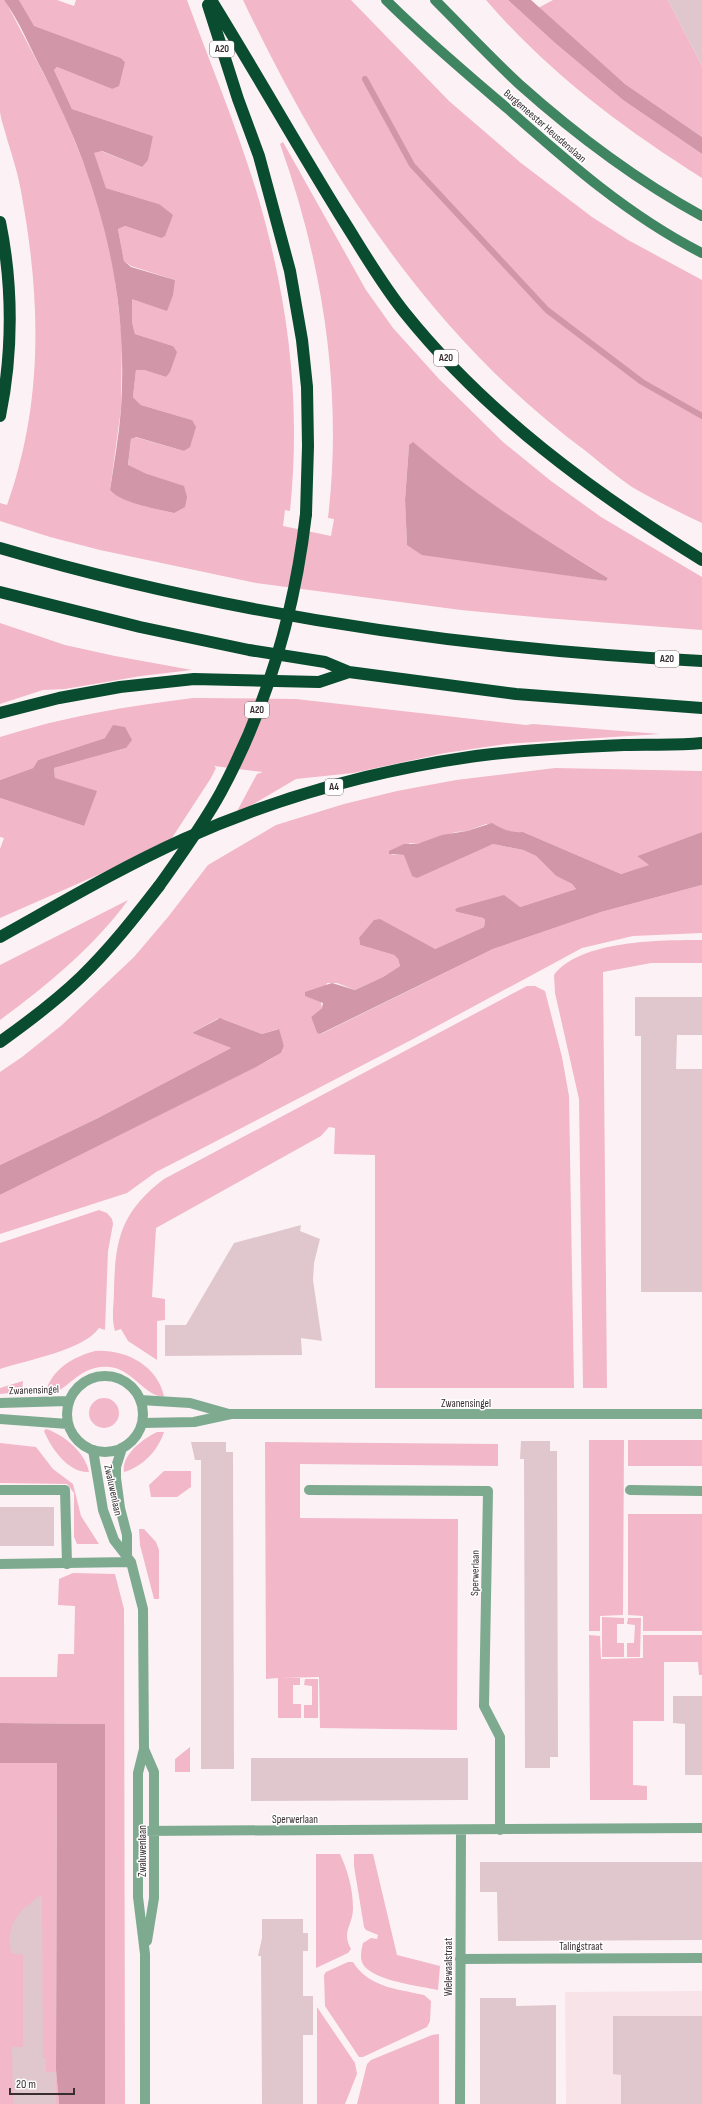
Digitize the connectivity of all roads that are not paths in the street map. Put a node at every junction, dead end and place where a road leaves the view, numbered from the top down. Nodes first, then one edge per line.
1 (207, 0) edge
2 (211, 0) edge
3 (386, 0) edge
4 (435, 0) edge
5 (702, 216) edge
6 (0, 222) edge
7 (702, 253) edge
8 (0, 416) edge
9 (0, 548) edge
10 (702, 560) edge
11 (0, 592) edge
12 (702, 660) edge
13 (349, 672) junction
14 (702, 708) edge
15 (0, 713) edge
16 (702, 743) edge
17 (0, 937) edge
18 (0, 1042) edge
19 (140, 1400) junction
20 (68, 1401) junction
21 (0, 1403) edge
22 (231, 1414) junction
23 (702, 1414) edge
24 (0, 1419) edge
25 (142, 1423) junction
26 (68, 1424) junction
27 (122, 1448) junction
28 (93, 1450) junction
29 (0, 1490) edge
30 (309, 1490) dead end
31 (630, 1490) dead end
32 (702, 1491) edge
33 (129, 1558) junction
34 (0, 1564) edge
35 (67, 1564) junction
36 (144, 1750) junction
37 (702, 1828) edge
38 (461, 1830) junction
39 (500, 1830) junction
40 (138, 1831) junction
41 (154, 1831) junction
42 (145, 1954) junction
43 (460, 1958) junction
44 (702, 1958) edge
45 (145, 2104) edge
46 (460, 2104) edge

1 - 18 highway, A20, bridge
2 - 10 highway, A20
3 - 7 main road, Burgemeester Heusdenslaan
4 - 5 main road, Burgemeester Heusdenslaan
6 - 8 highway
9 - 12 highway, A20
11 - 13 highway
13 - 14 highway
13 - 15 highway
16 - 17 highway, A4
19 - 20 street
19 - 22 street, Zwanensingel
19 - 25 street
20 - 21 street, Zwanensingel
20 - 26 street
22 - 23 street, Zwanensingel
22 - 25 street, Zwanensingel
24 - 26 street
25 - 27 street
26 - 28 street
27 - 28 street
27 - 33 street, Zwaluwenlaan
28 - 33 street, Zwaluwenlaan
29 - 35 street
30 - 39 street, Sperwerlaan
31 - 32 street
33 - 35 street
33 - 36 street, Zwaluwenlaan
34 - 35 street
36 - 40 street, Zwaluwenlaan
36 - 41 street, Zwaluwenlaan
37 - 39 street, Sperwerlaan
38 - 39 street, Sperwerlaan
38 - 41 street, Sperwerlaan
38 - 43 street, Wielewaalstraat
40 - 41 street, Sperwerlaan
40 - 42 street, Zwaluwenlaan
41 - 42 street, Zwaluwenlaan
42 - 45 street, Zwaluwenlaan
43 - 44 street, Talingstraat
43 - 46 street, Wielewaalstraat

